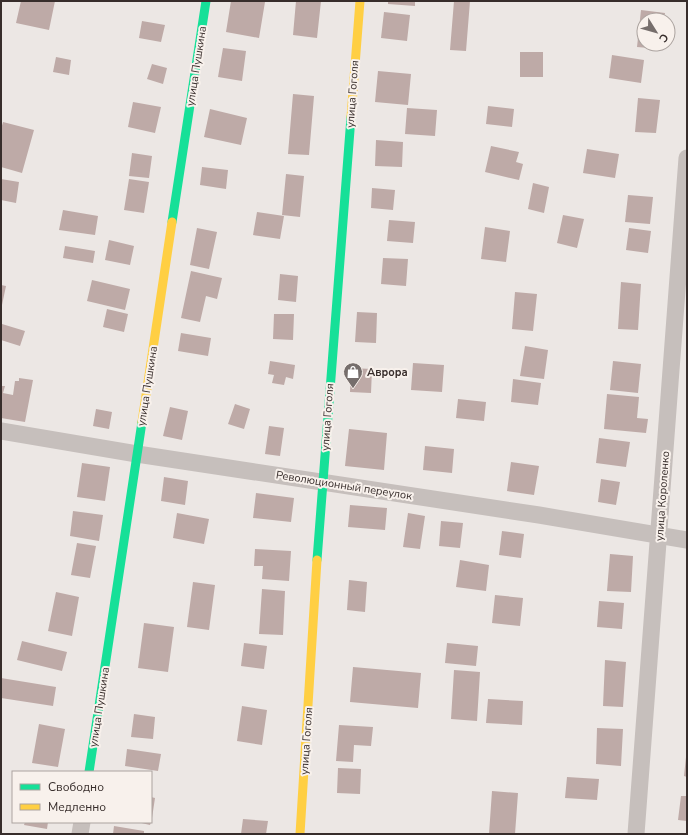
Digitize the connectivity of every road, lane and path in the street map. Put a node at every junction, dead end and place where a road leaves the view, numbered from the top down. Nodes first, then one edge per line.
1 (206, 1) edge
2 (360, 1) edge
3 (687, 158) edge
4 (1, 431) edge
5 (137, 454) junction
6 (322, 482) junction
7 (659, 536) junction
8 (687, 540) edge
9 (89, 771) edge
10 (82, 823) edge
11 (80, 834) edge
12 (300, 834) edge
13 (636, 834) edge

1 - 5 street, улица Пушкина
2 - 6 street, улица Гоголя
3 - 7 street, улица Короленко
4 - 5 street, Революционный переулок
5 - 6 street, Революционный переулок
5 - 9 street, улица Пушкина
6 - 7 street, Революционный переулок
6 - 12 street, улица Гоголя
7 - 8 street, Революционный переулок
7 - 13 street, улица Короленко
10 - 11 street

